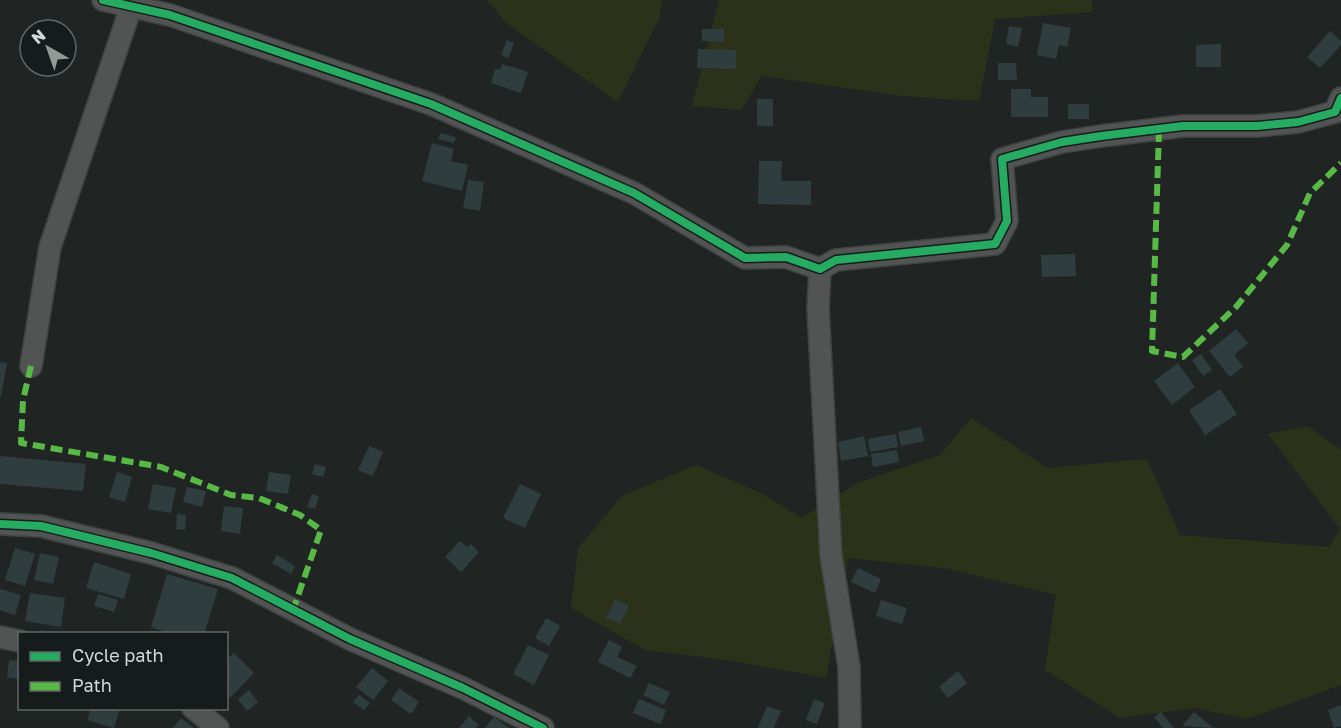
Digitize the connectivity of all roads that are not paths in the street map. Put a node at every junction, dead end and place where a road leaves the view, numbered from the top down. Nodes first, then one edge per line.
1 (103, 0) edge
2 (131, 6) junction
3 (1339, 110) edge
4 (820, 269) junction
5 (31, 366) dead end
6 (0, 524) edge
7 (0, 637) edge
8 (18, 641) edge
9 (196, 710) edge
10 (218, 728) edge
11 (543, 728) edge
12 (850, 728) edge

1 - 2 street
2 - 4 street
2 - 5 street
3 - 4 street
4 - 12 street
6 - 11 street
7 - 8 street
9 - 10 street

